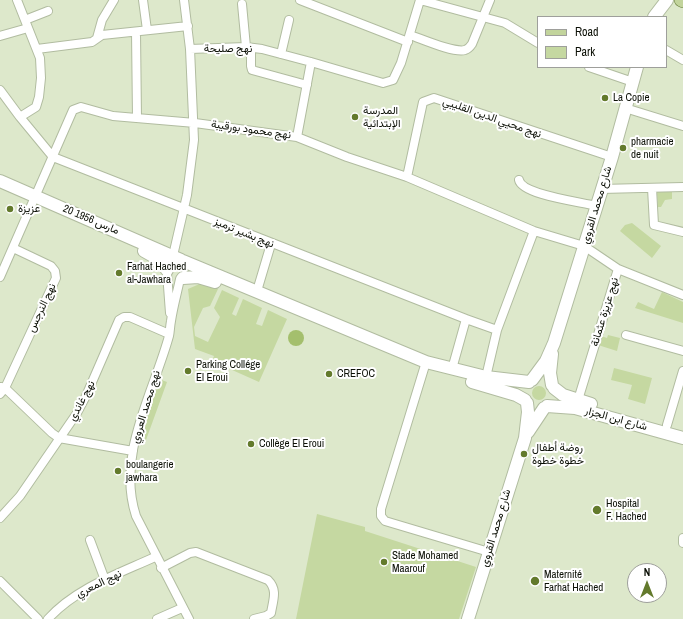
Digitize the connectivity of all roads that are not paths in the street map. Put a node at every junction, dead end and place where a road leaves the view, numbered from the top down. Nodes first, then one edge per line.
1 (17, 0) edge
2 (114, 0) edge
3 (143, 0) edge
4 (184, 0) edge
5 (300, 0) edge
6 (420, 0) edge
7 (490, 0) edge
8 (655, 0) edge
9 (667, 0) edge
10 (242, 4) dead end
11 (48, 11) dead end
12 (484, 16) junction
13 (651, 16) edge
14 (655, 16) edge
15 (289, 20) dead end
16 (27, 24) junction
17 (188, 26) junction
18 (147, 30) junction
19 (136, 32) junction
20 (0, 36) edge
21 (97, 38) junction
22 (409, 39) junction
23 (537, 42) edge
24 (248, 48) junction
25 (37, 49) junction
26 (190, 49) junction
27 (667, 51) edge
28 (282, 54) junction
29 (683, 60) edge
30 (311, 62) junction
31 (592, 68) edge
32 (637, 68) edge
33 (633, 82) junction
34 (307, 85) junction
35 (0, 90) edge
36 (626, 108) junction
37 (20, 117) junction
38 (137, 118) junction
39 (194, 123) junction
40 (683, 126) edge
41 (297, 137) junction
42 (53, 157) junction
43 (612, 157) junction
44 (407, 177) junction
45 (519, 180) dead end
46 (0, 181) edge
47 (683, 187) edge
48 (0, 188) edge
49 (652, 188) junction
50 (601, 189) junction
51 (34, 199) junction
52 (596, 206) junction
53 (183, 208) junction
54 (534, 231) junction
55 (683, 232) edge
56 (271, 244) junction
57 (584, 246) junction
58 (13, 248) junction
59 (174, 263) junction
60 (618, 268) junction
61 (0, 278) edge
62 (181, 279) junction
63 (257, 291) junction
64 (683, 295) edge
65 (466, 319) junction
66 (170, 322) junction
67 (498, 330) junction
68 (169, 334) junction
69 (626, 335) dead end
70 (554, 343) junction
71 (683, 350) edge
72 (424, 365) junction
73 (452, 369) junction
74 (683, 371) edge
75 (486, 377) junction
76 (530, 381) junction
77 (553, 387) junction
78 (2, 390) edge
79 (578, 400) junction
80 (526, 402) junction
81 (546, 407) junction
82 (667, 425) junction
83 (683, 430) edge
84 (60, 438) junction
85 (524, 438) junction
86 (683, 438) edge
87 (133, 452) junction
88 (0, 518) edge
89 (683, 538) edge
90 (90, 540) dead end
91 (683, 543) edge
92 (489, 552) junction
93 (156, 557) junction
94 (161, 568) junction
95 (105, 580) junction
96 (0, 581) edge
97 (182, 608) junction
98 (38, 619) edge
99 (48, 619) edge
100 (157, 619) edge
101 (189, 619) edge
102 (254, 619) edge
103 (468, 619) edge

1 - 16 street
2 - 21 street
3 - 18 street
4 - 17 street
5 - 22 street
6 - 12 street
6 - 22 street
7 - 12 street
8 - 13 main road
9 - 14 main road
10 - 24 street
11 - 16 street
12 - 22 street
12 - 23 street
15 - 28 street
16 - 20 street
16 - 25 street
17 - 18 street
17 - 26 street
18 - 19 street
19 - 21 street
19 - 38 street
21 - 25 street
22 - 30 street, نهج صليحة
24 - 26 street, نهج صليحة
24 - 28 street, نهج صليحة
24 - 34 street
25 - 37 street
26 - 39 street
27 - 29 street
28 - 30 street, نهج صليحة
30 - 34 street
31 - 33 street
32 - 33 main road, شارع محمد القروي
33 - 36 main road, شارع محمد القروي
34 - 41 street
35 - 37 street, نهج بشير ترميز
36 - 40 street
36 - 43 main road, شارع محمد القروي
37 - 42 street, نهج بشير ترميز
38 - 39 street, نهج محمود بورقيبة
38 - 42 street, نهج محمود بورقيبة
39 - 41 street, نهج محمود بورقيبة
39 - 53 street
41 - 44 street, نهج محمود بورقيبة
42 - 51 street, نهج محمود بورقيبة
42 - 53 street, نهج بشير ترميز
43 - 44 street, نهج محيي الدين القليبي
43 - 50 main road, شارع محمد القروي
44 - 54 street, نهج محمود بورقيبة
45 - 52 street
46 - 51 main road, 20 مارس 1956
47 - 49 street
48 - 51 main road, 20 مارس 1956
49 - 50 street
49 - 55 street
50 - 52 main road, شارع محمد القروي
51 - 58 street, نهج محمود بورقيبة
51 - 59 main road, 20 مارس 1956
52 - 57 main road, شارع محمد القروي
53 - 56 street, نهج بشير ترميز
53 - 59 street
54 - 57 street, نهج محمود بورقيبة
54 - 67 street
56 - 63 street
56 - 65 street, نهج بشير ترميز
57 - 60 street, نهج محمود بورقيبة
57 - 70 main road, شارع محمد القروي
58 - 61 street, نهج محمود بورقيبة
58 - 78 street, نهج النرجس
59 - 62 main road
59 - 62 main road
59 - 63 main road
59 - 66 street
60 - 64 street, نهج عزيزة عثمانة
60 - 79 street, نهج عزيزة عثمانة
62 - 66 street, نهج محمد العروي
62 - 72 main road
63 - 72 main road
65 - 67 street, نهج بشير ترميز
65 - 73 street
66 - 68 street, نهج محمد العروي
67 - 75 street
68 - 84 street, نهج غاندي
68 - 87 street, نهج محمد العروي
69 - 71 street
70 - 76 main road, شارع محمد القروي
70 - 77 main road, شارع محمد القروي
72 - 73 main road
72 - 80 main road
72 - 92 street
73 - 75 main road
74 - 82 street
75 - 76 main road
76 - 77 main road
76 - 80 main road, شارع محمد القروي
77 - 79 main road, شارع ابن الجزار
77 - 81 main road, شارع محمد القروي
78 - 84 street
79 - 82 main road, شارع ابن الجزار
80 - 81 main road
80 - 85 main road, شارع محمد القروي
81 - 85 main road, شارع محمد القروي
81 - 86 main road, شارع ابن الجزار
82 - 83 main road, شارع ابن الجزار
84 - 87 street
84 - 88 street, نهج غاندي
85 - 92 main road, شارع محمد القروي
87 - 93 street, نهج محمد العروي
89 - 91 street
90 - 95 street
92 - 103 main road, شارع محمد القروي
93 - 94 street, نهج محمد العروي
93 - 95 street, نهج المعري
94 - 97 street, نهج محمد العروي
94 - 102 street
95 - 99 street, نهج المعري
96 - 98 street
97 - 100 street
97 - 101 street, نهج محمد العروي

